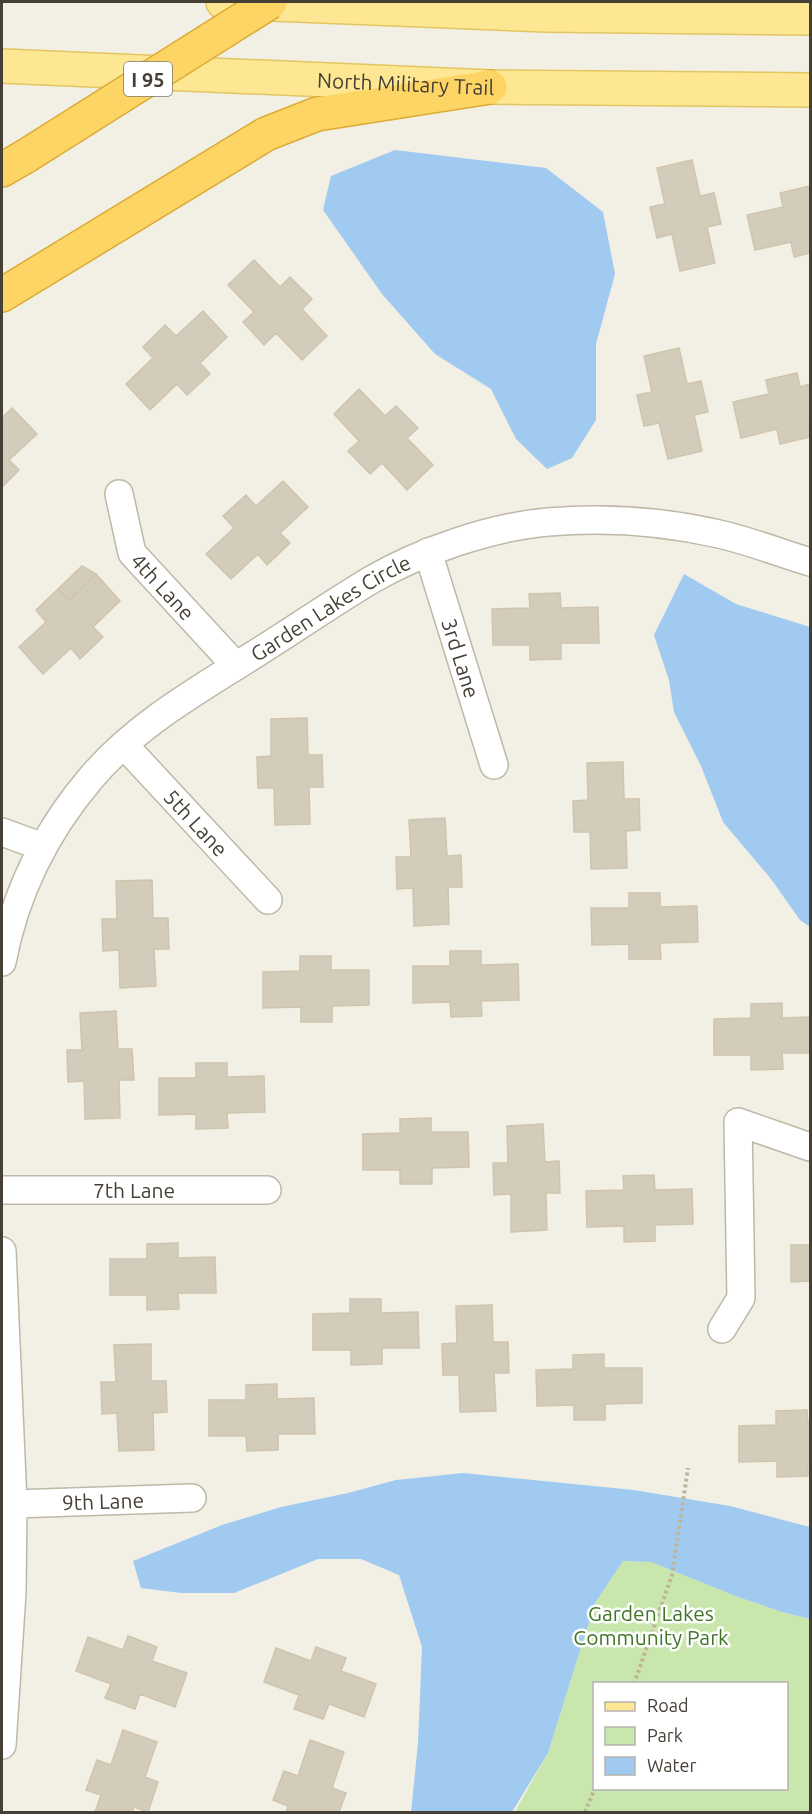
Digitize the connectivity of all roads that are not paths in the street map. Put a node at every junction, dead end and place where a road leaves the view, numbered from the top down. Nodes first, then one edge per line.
1 (223, 2) edge
2 (270, 2) edge
3 (810, 18) edge
4 (2, 66) edge
5 (490, 87) junction
6 (810, 90) edge
7 (14, 163) edge
8 (2, 295) edge
9 (119, 494) dead end
10 (428, 552) junction
11 (810, 562) edge
12 (236, 666) junction
13 (124, 745) junction
14 (494, 765) dead end
15 (2, 831) edge
16 (43, 847) junction
17 (268, 900) dead end
18 (2, 962) edge
19 (810, 1147) edge
20 (2, 1190) edge
21 (267, 1190) dead end
22 (2, 1251) edge
23 (722, 1329) dead end
24 (192, 1498) dead end
25 (13, 1504) junction
26 (3, 1700) edge
27 (2, 1746) edge

1 - 3 main road
2 - 7 highway, I 95, bridge
4 - 5 main road, North Military Trail
5 - 6 main road, North Military Trail
5 - 8 highway
9 - 12 street, 4th Lane
10 - 11 street, Garden Lakes Circle
10 - 12 street, Garden Lakes Circle
10 - 14 street, 3rd Lane
12 - 13 street, Garden Lakes Circle
13 - 16 street, Garden Lakes Circle
13 - 17 street, 5th Lane
15 - 16 street
16 - 18 street, Garden Lakes Circle
19 - 23 street
20 - 21 street, 7th Lane
22 - 25 street
24 - 25 street, 9th Lane
25 - 26 street
26 - 27 street

